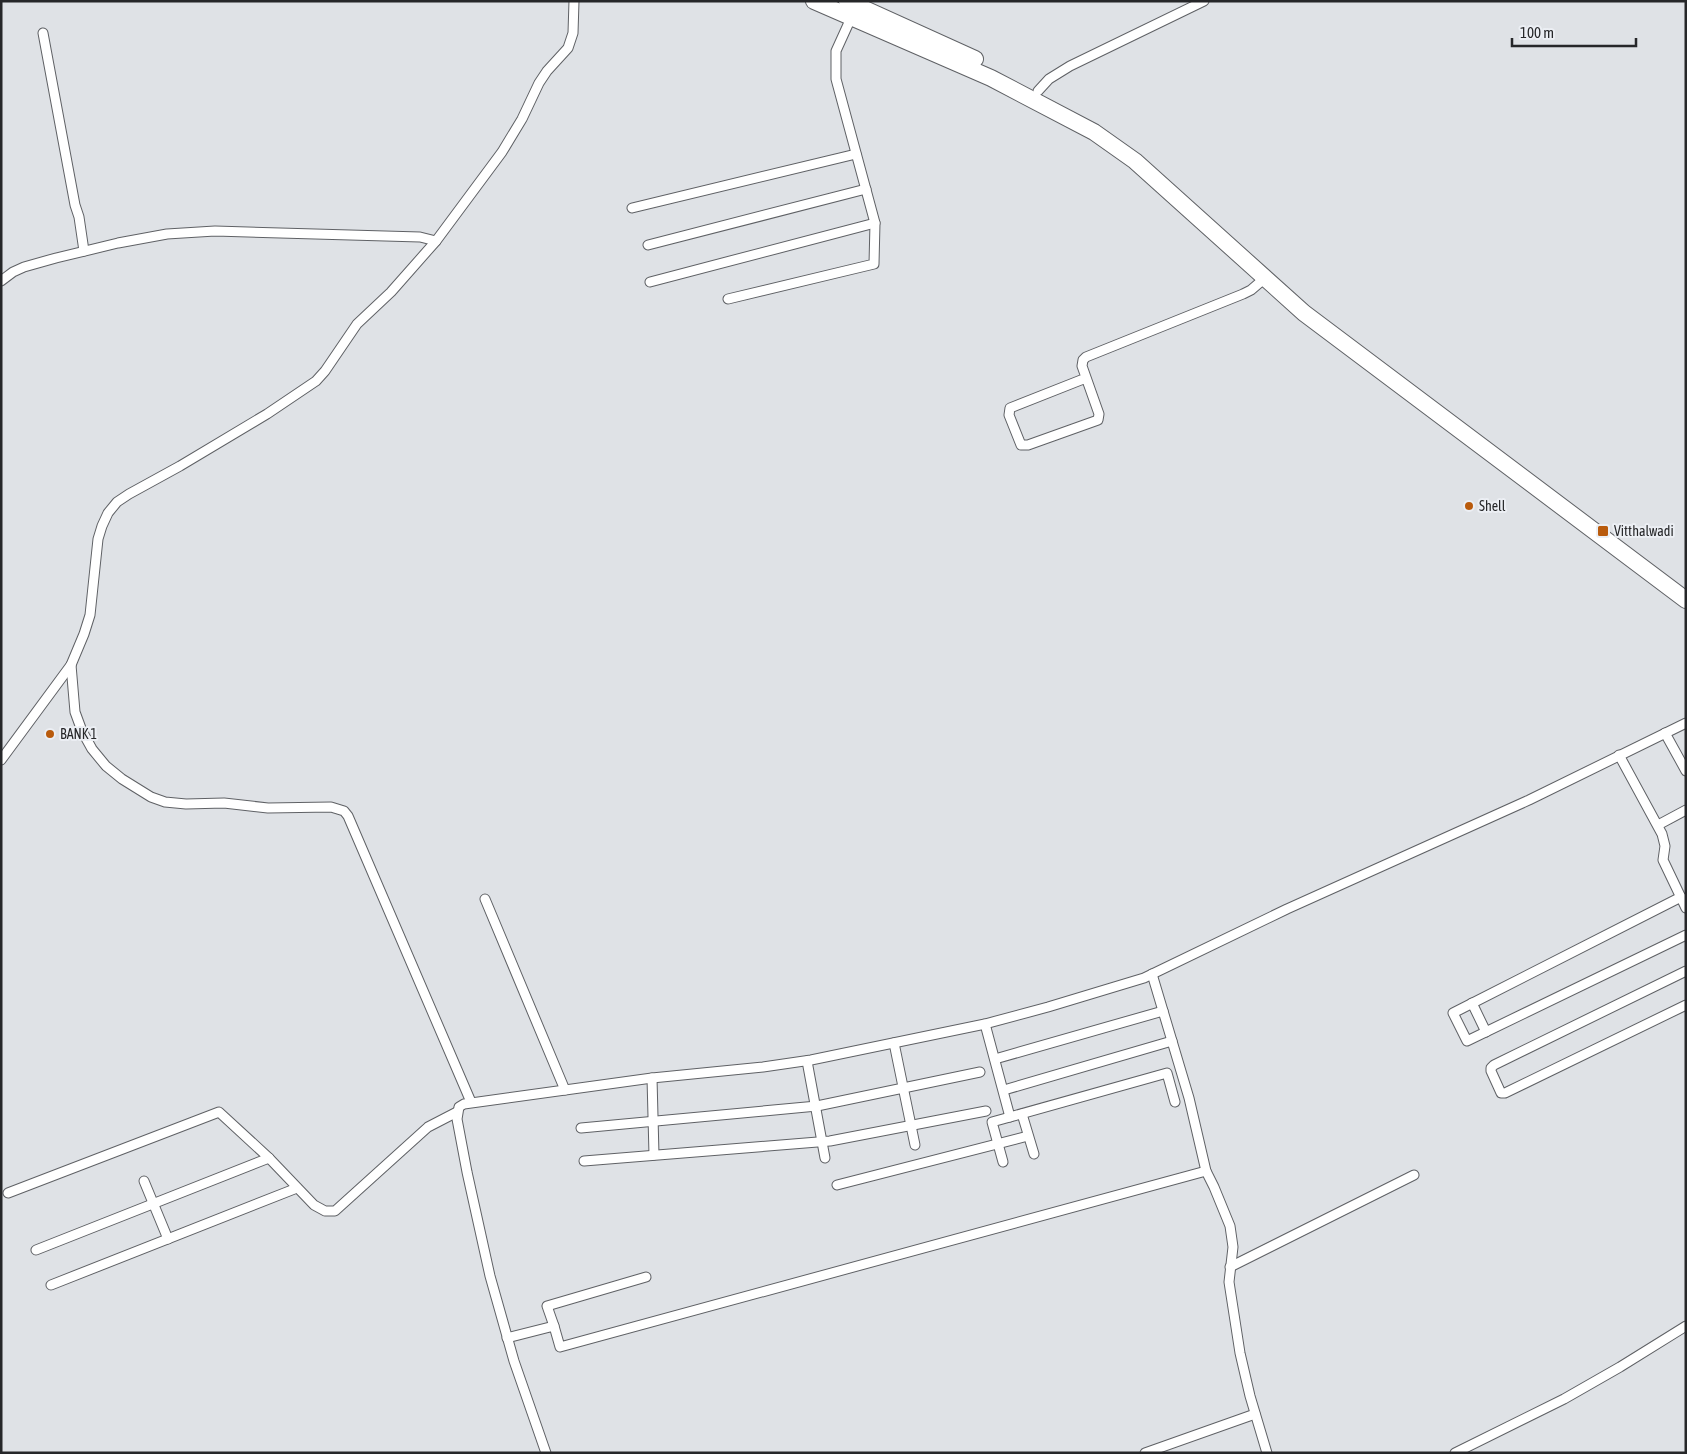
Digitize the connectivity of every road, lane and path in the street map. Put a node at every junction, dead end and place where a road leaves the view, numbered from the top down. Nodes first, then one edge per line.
1 (574, 1) edge
2 (814, 1) edge
3 (1204, 1) edge
4 (853, 6) edge
5 (43, 33) dead end
6 (1038, 90) junction
7 (856, 154) junction
8 (866, 189) junction
9 (632, 208) dead end
10 (875, 223) junction
11 (436, 241) junction
12 (648, 245) dead end
13 (84, 251) junction
14 (1265, 278) junction
15 (1, 281) edge
16 (650, 282) dead end
17 (728, 299) dead end
18 (1086, 378) junction
19 (1686, 587) edge
20 (1686, 600) edge
21 (71, 665) junction
22 (1686, 723) edge
23 (1666, 733) junction
24 (1619, 755) junction
25 (1, 760) edge
26 (1686, 771) edge
27 (1686, 810) edge
28 (1658, 825) junction
29 (1681, 898) junction
30 (486, 899) dead end
31 (1686, 908) edge
32 (1686, 935) edge
33 (1686, 971) edge
34 (1152, 974) junction
35 (1472, 1003) junction
36 (1686, 1005) edge
37 (1163, 1010) junction
38 (985, 1024) junction
39 (1486, 1032) junction
40 (1172, 1041) junction
41 (894, 1043) junction
42 (995, 1059) junction
43 (807, 1061) junction
44 (980, 1072) dead end
45 (652, 1078) junction
46 (904, 1089) junction
47 (565, 1090) junction
48 (1004, 1090) junction
49 (471, 1102) junction
50 (1175, 1102) dead end
51 (815, 1106) junction
52 (986, 1111) dead end
53 (457, 1112) junction
54 (1022, 1114) junction
55 (1010, 1117) junction
56 (653, 1121) junction
57 (911, 1126) junction
58 (582, 1128) dead end
59 (1028, 1136) junction
60 (822, 1142) junction
61 (998, 1144) junction
62 (915, 1145) dead end
63 (1034, 1154) dead end
64 (654, 1155) junction
65 (269, 1158) junction
66 (825, 1158) dead end
67 (584, 1161) dead end
68 (1003, 1162) dead end
69 (1206, 1171) junction
70 (1414, 1175) dead end
71 (144, 1182) dead end
72 (837, 1185) dead end
73 (298, 1188) junction
74 (8, 1193) dead end
75 (153, 1204) junction
76 (168, 1239) junction
77 (36, 1250) dead end
78 (1230, 1267) junction
79 (646, 1277) dead end
80 (51, 1285) dead end
81 (554, 1326) junction
82 (1686, 1326) edge
83 (507, 1338) junction
84 (1255, 1414) junction
85 (1264, 1452) edge
86 (546, 1453) edge
87 (1145, 1453) edge
88 (1456, 1453) edge

1 - 11 street
2 - 4 highway
3 - 6 street
4 - 6 highway
4 - 7 street
4 - 14 highway
5 - 13 street
6 - 19 highway
7 - 8 street
7 - 9 street
8 - 10 street
8 - 12 street
10 - 16 street
10 - 17 street
11 - 13 street
11 - 21 street
13 - 15 street
14 - 18 street
14 - 20 highway
18 - 18 street
21 - 25 street
21 - 49 street
22 - 23 street
23 - 24 street
23 - 26 street
24 - 28 street
24 - 34 street
27 - 28 street
28 - 29 street
29 - 31 street
29 - 35 street
30 - 47 street
32 - 39 street
33 - 36 street
34 - 37 street
34 - 38 street
35 - 39 street
35 - 39 street
37 - 40 street
37 - 42 street
38 - 41 street
38 - 42 street
40 - 48 street
40 - 69 street
41 - 43 street
41 - 46 street
42 - 48 street
43 - 45 street
43 - 51 street
44 - 46 street
45 - 47 street
45 - 56 street
46 - 51 street
46 - 57 street
47 - 49 street
48 - 55 street
49 - 53 street
50 - 54 street
51 - 56 street
51 - 60 street
52 - 57 street
53 - 73 street
53 - 83 street
54 - 55 street
54 - 59 street
55 - 61 street
56 - 58 street
56 - 64 street
57 - 60 street
57 - 62 street
59 - 61 street
59 - 63 street
60 - 64 street
60 - 66 street
61 - 68 street
61 - 72 street
64 - 67 street
65 - 73 street
65 - 74 street
65 - 75 street
69 - 78 street
69 - 81 street
70 - 78 street
71 - 75 street
73 - 76 street
75 - 76 street
75 - 77 street
76 - 80 street
78 - 84 street
79 - 81 street
81 - 83 street
82 - 88 street
83 - 86 street
84 - 85 street
84 - 87 street

